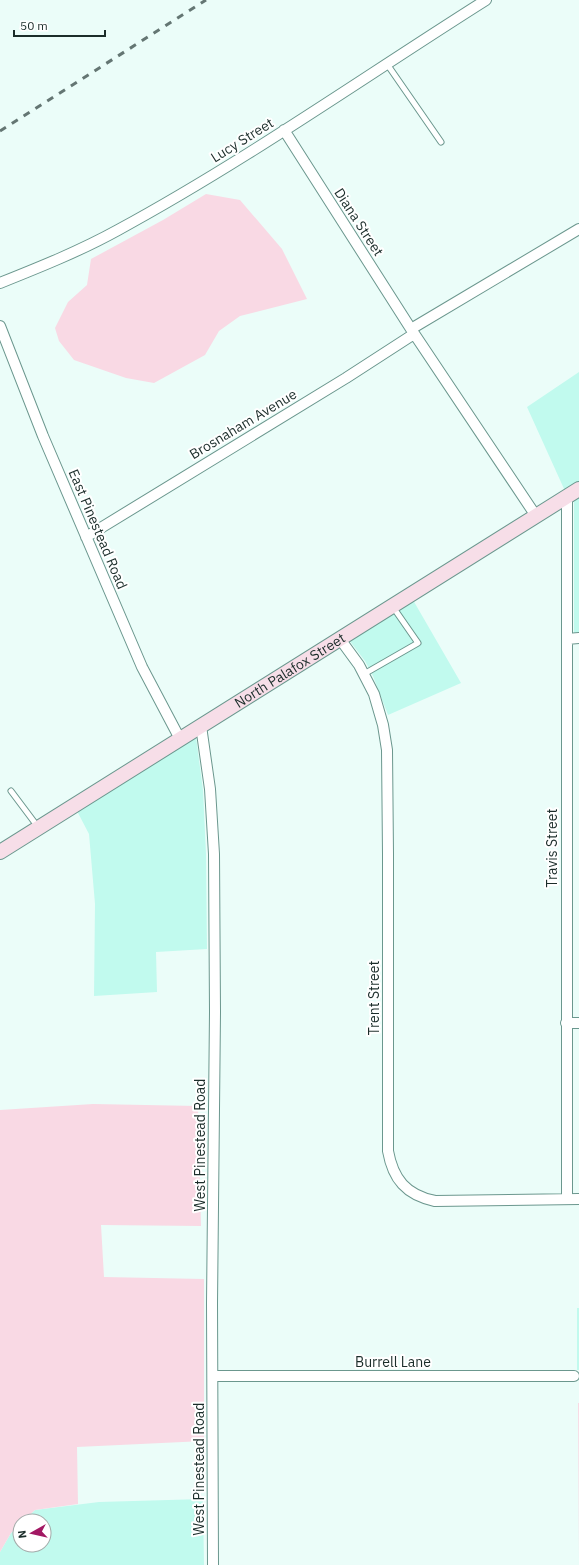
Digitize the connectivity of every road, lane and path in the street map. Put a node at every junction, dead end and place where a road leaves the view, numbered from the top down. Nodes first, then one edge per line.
1 (486, 0) edge
2 (387, 64) junction
3 (284, 130) junction
4 (441, 142) dead end
5 (579, 229) edge
6 (0, 283) edge
7 (0, 326) edge
8 (413, 332) junction
9 (573, 493) edge
10 (536, 516) junction
11 (86, 536) junction
12 (392, 605) junction
13 (579, 638) edge
14 (340, 639) junction
15 (567, 639) junction
16 (364, 674) junction
17 (201, 726) junction
18 (180, 739) junction
19 (11, 791) dead end
20 (38, 828) junction
21 (0, 852) edge
22 (566, 1023) junction
23 (579, 1023) edge
24 (567, 1199) junction
25 (579, 1199) edge
26 (213, 1376) junction
27 (574, 1376) dead end
28 (213, 1565) edge

1 - 2 street, Lucy Street
2 - 3 street, Lucy Street
2 - 4 lane
3 - 6 street, Lucy Street
3 - 8 street, Diana Street
5 - 8 street, Brosnaham Avenue
7 - 11 street, East Pinestead Road
8 - 10 street, Diana Street
8 - 11 street, Brosnaham Avenue
9 - 10 main road, North Palafox Street
9 - 15 street, Travis Street
10 - 12 main road, North Palafox Street
11 - 18 street, East Pinestead Road
12 - 14 main road, North Palafox Street
12 - 16 lane
13 - 15 street
14 - 16 street, Trent Street
14 - 17 main road, North Palafox Street
15 - 22 street, Travis Street
16 - 24 street, Trent Street
17 - 18 main road, North Palafox Street
17 - 26 street, West Pinestead Road
18 - 20 main road, North Palafox Street
19 - 20 lane
20 - 21 main road, North Palafox Street
22 - 23 street
22 - 24 street, Travis Street
24 - 25 street, Trent Street
26 - 27 street, Burrell Lane
26 - 28 street, West Pinestead Road

